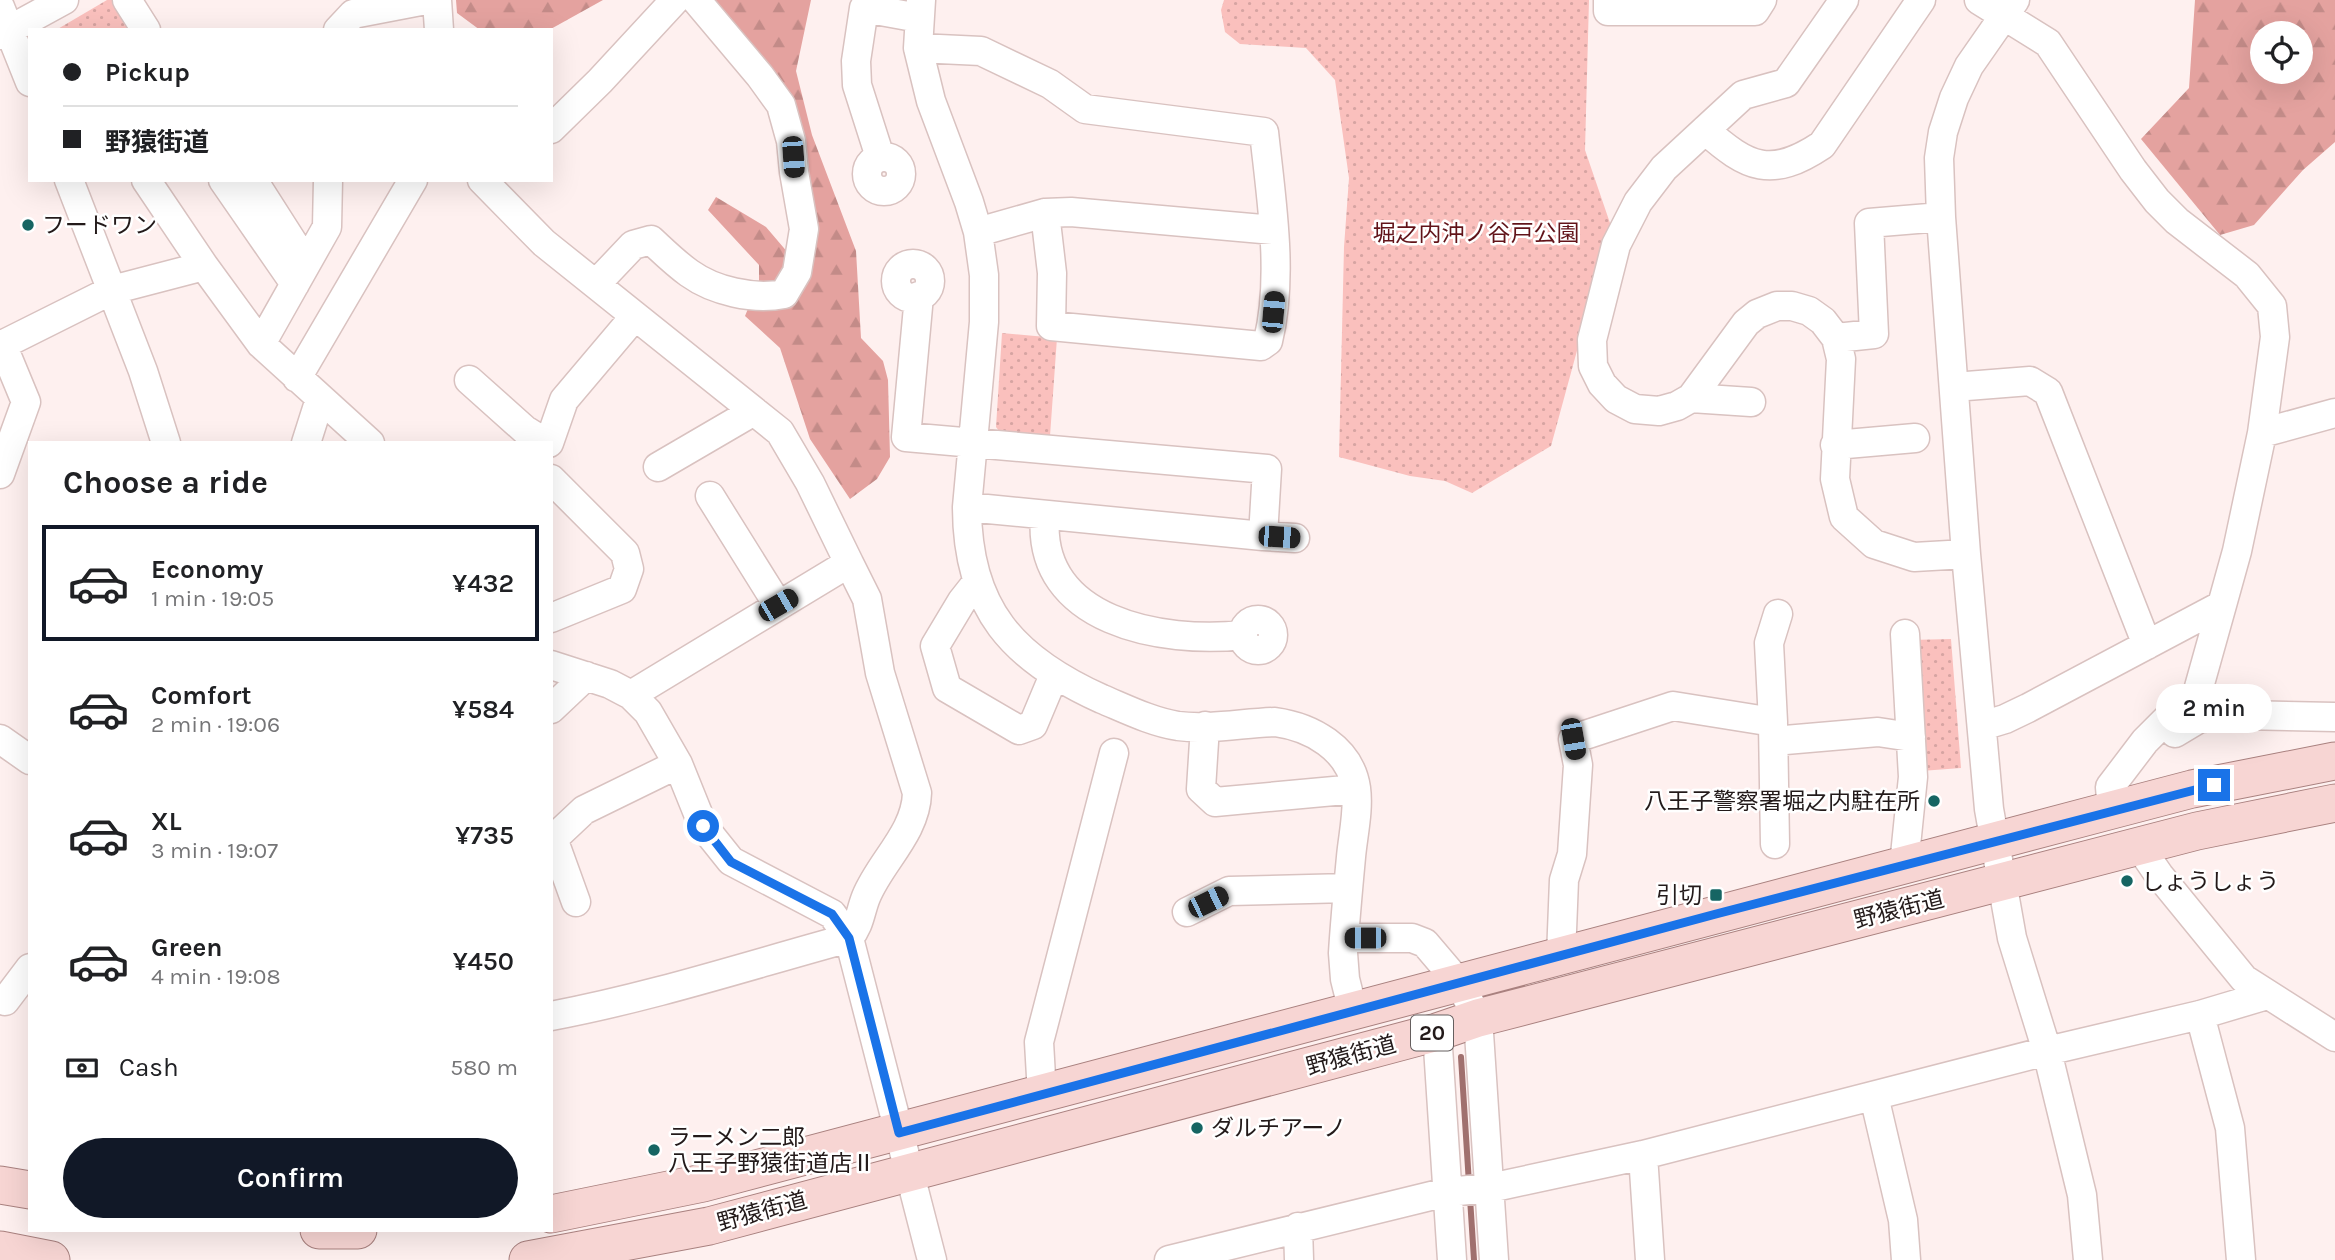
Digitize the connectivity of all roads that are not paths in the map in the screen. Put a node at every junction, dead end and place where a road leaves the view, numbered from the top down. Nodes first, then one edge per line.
1 (64, 0) edge
2 (127, 0) edge
3 (426, 0) edge
4 (437, 0) edge
5 (675, 0) edge
6 (696, 0) edge
7 (1608, 0) edge
8 (1762, 0) edge
9 (1844, 0) edge
10 (1921, 0) edge
11 (1979, 0) edge
12 (2010, 8) edge
13 (920, 9) edge
14 (3, 24) edge
15 (145, 28) edge
16 (340, 28) edge
17 (439, 28) edge
18 (918, 48) junction
19 (28, 78) edge
20 (553, 127) edge
21 (1705, 130) junction
22 (880, 157) dead end
23 (70, 182) edge
24 (147, 182) edge
25 (225, 182) edge
26 (254, 182) edge
27 (328, 182) edge
28 (412, 182) edge
29 (484, 182) edge
30 (1045, 213) junction
31 (1941, 217) junction
32 (1274, 230) junction
33 (978, 232) junction
34 (204, 265) junction
35 (300, 273) junction
36 (596, 284) junction
37 (112, 290) junction
38 (919, 296) dead end
39 (635, 316) junction
40 (1836, 338) junction
41 (261, 344) junction
42 (1, 345) edge
43 (297, 378) junction
44 (469, 380) dead end
45 (1954, 387) junction
46 (1691, 398) junction
47 (320, 399) junction
48 (1751, 401) dead end
49 (754, 411) junction
50 (2335, 413) edge
51 (2262, 433) junction
52 (1915, 438) dead end
53 (165, 441) edge
54 (307, 441) edge
55 (368, 441) edge
56 (544, 441) edge
57 (549, 441) edge
58 (973, 442) junction
59 (1835, 445) junction
60 (658, 467) dead end
61 (0, 474) edge
62 (553, 481) edge
63 (720, 503) dead end
64 (967, 507) junction
65 (1045, 516) junction
66 (1263, 536) junction
67 (1295, 538) dead end
68 (1966, 554) junction
69 (849, 563) junction
70 (977, 582) junction
71 (778, 605) junction
72 (2222, 605) junction
73 (1778, 614) dead end
74 (553, 617) edge
75 (1905, 634) dead end
76 (1243, 635) dead end
77 (2147, 645) junction
78 (553, 666) edge
79 (1054, 675) junction
80 (586, 676) junction
81 (631, 695) junction
82 (553, 707) edge
83 (2335, 718) edge
84 (1205, 726) junction
85 (1982, 726) junction
86 (1774, 732) junction
87 (2172, 734) dead end
88 (1911, 737) junction
89 (0, 738) edge
90 (1114, 753) dead end
91 (28, 759) edge
92 (2335, 761) edge
93 (678, 764) junction
94 (1356, 789) junction
95 (2335, 803) edge
96 (2112, 810) junction
97 (553, 840) edge
98 (1994, 841) junction
99 (553, 844) edge
100 (1775, 844) dead end
101 (2139, 846) junction
102 (1905, 865) junction
103 (2001, 883) junction
104 (1348, 888) junction
105 (576, 902) dead end
106 (1187, 912) dead end
107 (849, 938) junction
108 (1344, 938) junction
109 (1561, 956) junction
110 (28, 972) edge
111 (1459, 983) junction
112 (2267, 995) junction
113 (12, 1002) edge
114 (1353, 1011) junction
115 (2200, 1015) junction
116 (553, 1016) edge
117 (1478, 1018) junction
118 (1437, 1032) junction
119 (2335, 1037) edge
120 (2047, 1051) junction
121 (1042, 1094) junction
122 (1874, 1096) junction
123 (899, 1133) junction
124 (1643, 1155) junction
125 (910, 1172) junction
126 (0, 1185) edge
127 (1490, 1188) junction
128 (28, 1190) edge
129 (1447, 1192) junction
130 (553, 1214) edge
131 (1298, 1227) junction
132 (0, 1250) edge
133 (51, 1260) edge
134 (528, 1260) edge
135 (932, 1260) edge
136 (1169, 1260) edge
137 (1300, 1260) edge
138 (1452, 1260) edge
139 (1494, 1260) edge
140 (1650, 1260) edge
141 (1906, 1260) edge
142 (2088, 1260) edge
143 (2241, 1260) edge

1 - 14 street
2 - 15 street
3 - 16 street
4 - 17 street
5 - 20 street
6 - 36 street
7 - 8 street
9 - 21 street
10 - 21 street
11 - 12 street
12 - 31 street
12 - 51 street
13 - 18 street
13 - 22 street
14 - 19 street
18 - 32 street
18 - 33 street
21 - 46 street
23 - 37 street
24 - 34 street
25 - 35 street
26 - 35 street
27 - 35 street
28 - 43 street
29 - 36 street
30 - 32 street
30 - 32 street
30 - 33 street
31 - 40 street
31 - 45 street
33 - 58 street
34 - 37 street
34 - 41 street
35 - 41 street
36 - 39 street
37 - 42 street
37 - 53 street
38 - 58 street
39 - 49 street
39 - 57 street
40 - 46 street
40 - 59 street
41 - 43 street
42 - 61 street
43 - 47 street
44 - 56 street
45 - 68 street
45 - 77 street
46 - 48 street
47 - 54 street
47 - 55 street
49 - 60 street
49 - 69 street
50 - 51 street
51 - 72 street
52 - 59 street
58 - 64 street
58 - 66 street
59 - 68 street
62 - 74 street
63 - 71 street
64 - 65 street
64 - 70 street
65 - 66 street
65 - 76 street
66 - 67 street
68 - 85 street
69 - 71 street
69 - 107 street
70 - 79 street
70 - 79 street
71 - 81 street
72 - 77 street
72 - 96 street
73 - 86 street
75 - 88 street
77 - 85 street
78 - 80 street
79 - 84 street
80 - 81 street
80 - 82 street
81 - 93 street
83 - 87 street
84 - 94 street
84 - 94 street
85 - 98 street
86 - 88 street
86 - 100 street
86 - 109 street
88 - 102 street
89 - 91 street
90 - 121 street
92 - 96 main road, 野猿街道 / 20
93 - 97 street
93 - 107 street
94 - 104 street
95 - 101 main road, 野猿街道 / 20
96 - 98 main road, 野猿街道 / 20
98 - 102 main road, 野猿街道 / 20
98 - 103 street
99 - 105 street
101 - 103 main road, 野猿街道 / 20
101 - 112 street
102 - 109 main road, 野猿街道 / 20
103 - 117 main road, 野猿街道 / 20
103 - 120 street
104 - 106 street
104 - 108 street
107 - 116 street
107 - 123 street
108 - 111 street
108 - 114 street
109 - 111 main road, 野猿街道 / 20
110 - 113 street
111 - 114 main road, 野猿街道 / 20
111 - 117 street
112 - 115 street
112 - 119 street
114 - 121 main road, 野猿街道 / 20
115 - 120 street
115 - 143 street
117 - 118 main road, 野猿街道 / 20
117 - 127 street
118 - 125 main road, 野猿街道 / 20
118 - 129 street
120 - 122 street
120 - 142 street
121 - 123 main road, 野猿街道 / 20
122 - 124 street
122 - 141 street
123 - 125 street
123 - 130 main road, 野猿街道 / 20
124 - 127 street
124 - 140 street
125 - 134 main road, 野猿街道 / 20
125 - 135 street
126 - 128 main road
127 - 129 street
127 - 139 street
129 - 131 street
129 - 138 street
131 - 136 street
131 - 137 street
132 - 133 main road

